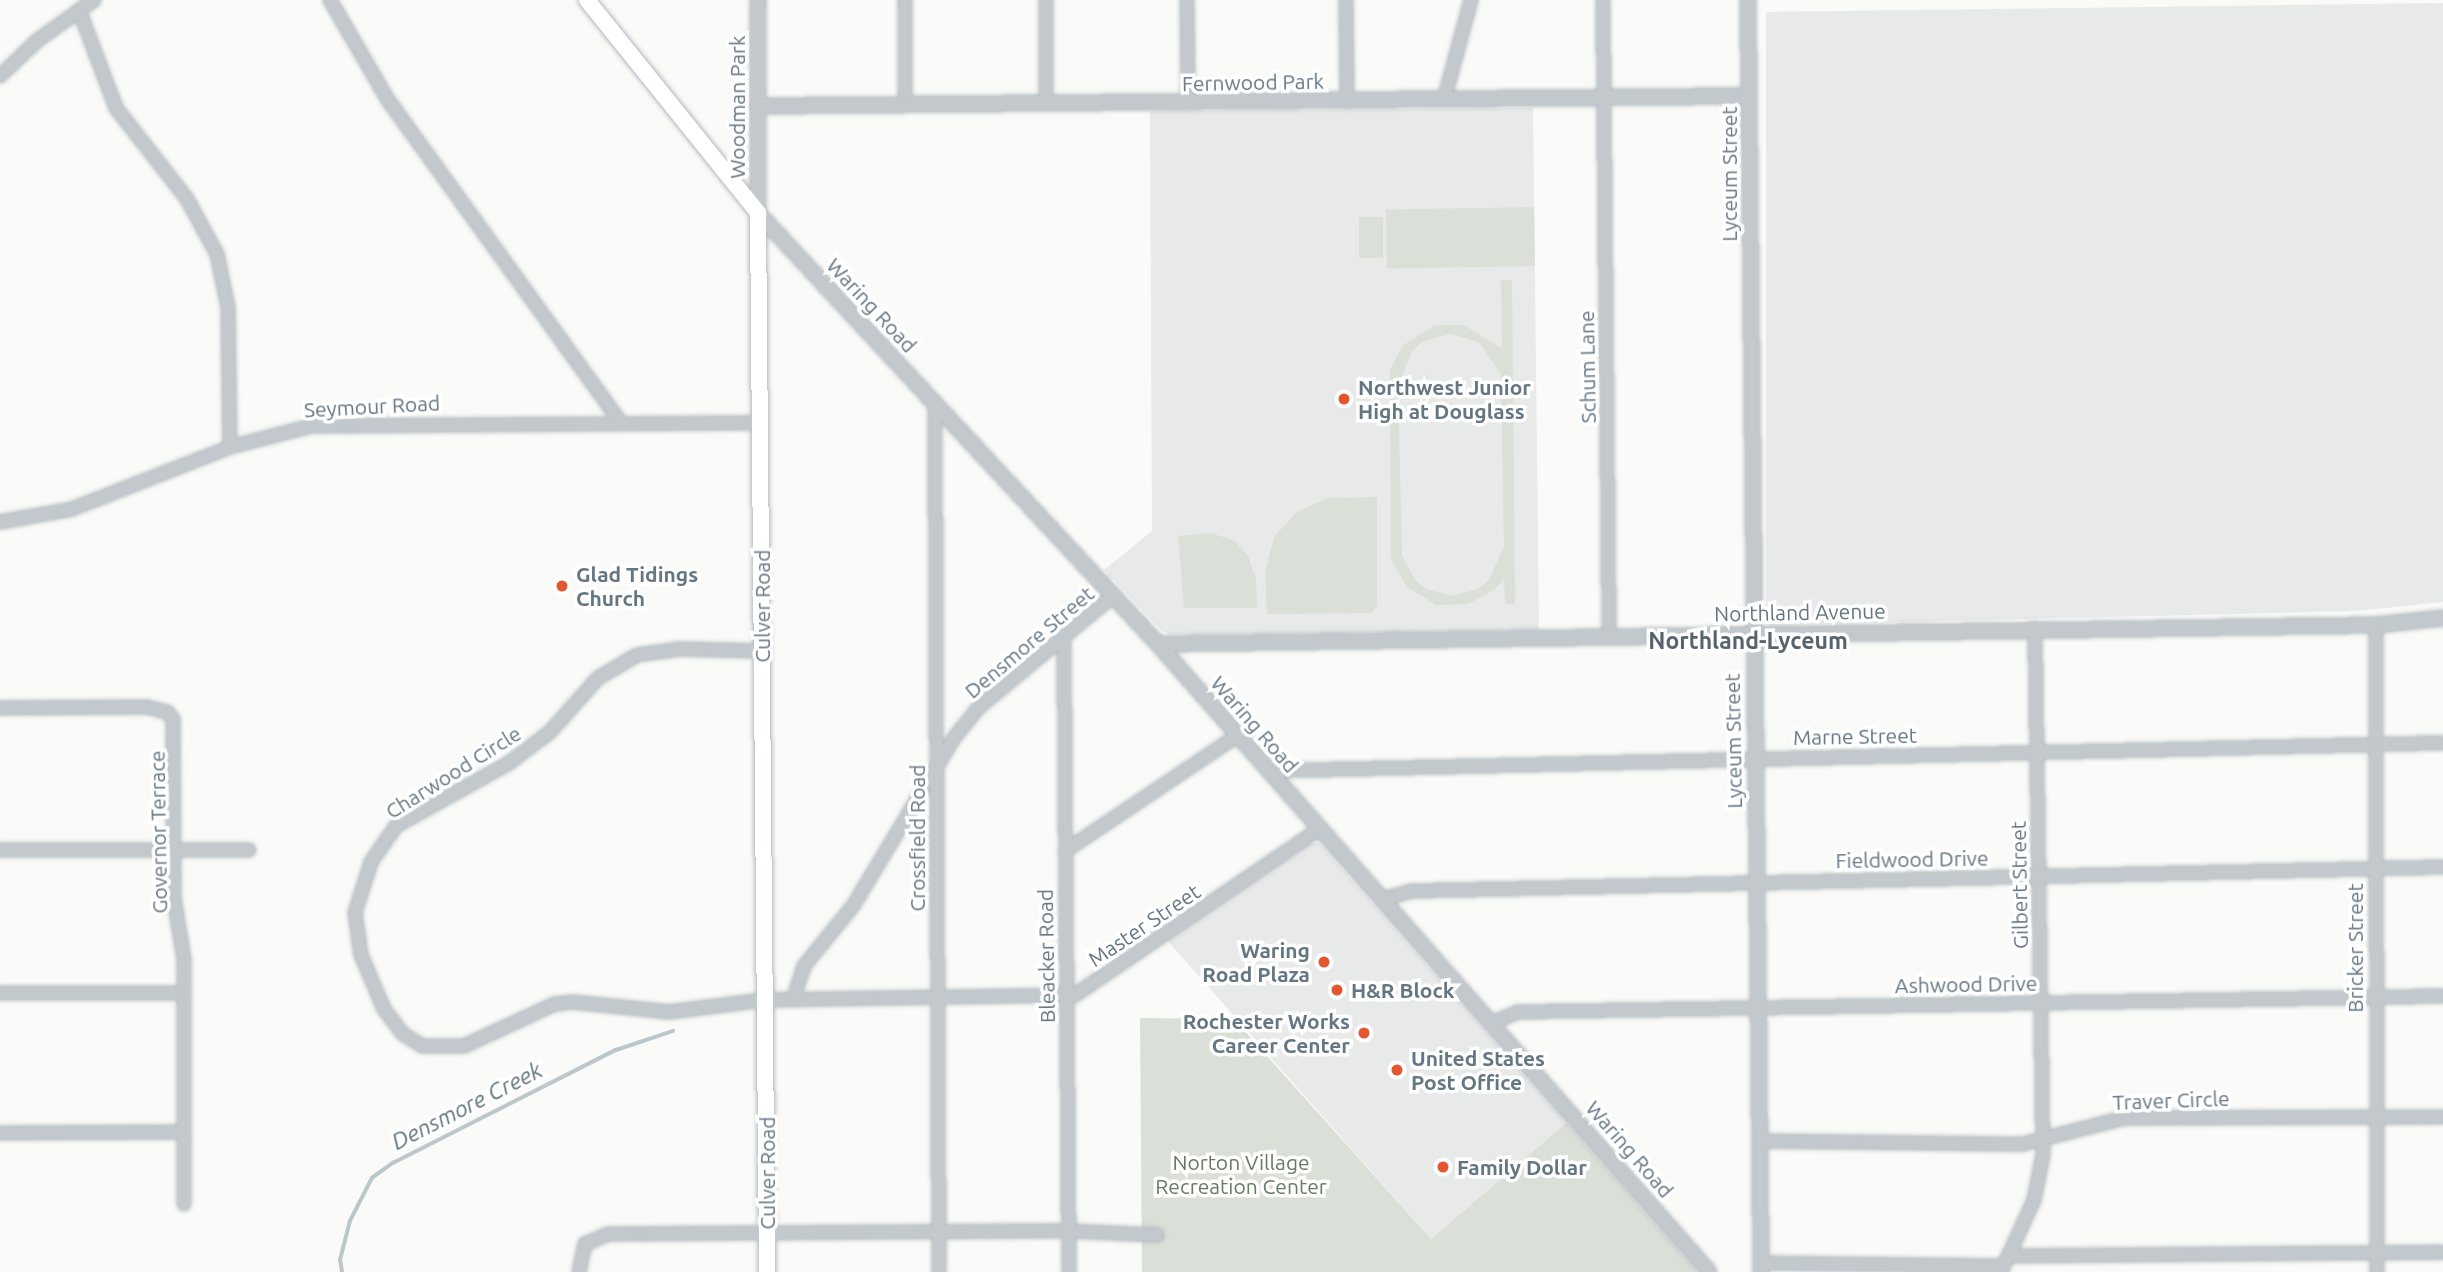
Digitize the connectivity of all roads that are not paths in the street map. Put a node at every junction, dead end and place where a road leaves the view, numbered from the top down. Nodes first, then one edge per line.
1 (94, 0) edge
2 (330, 0) edge
3 (587, 0) edge
4 (758, 0) edge
5 (905, 0) edge
6 (1046, 0) edge
7 (1188, 0) edge
8 (1346, 0) edge
9 (1471, 0) edge
10 (1603, 0) edge
11 (1748, 0) edge
12 (79, 10) junction
13 (0, 76) edge
14 (1749, 96) junction
15 (1604, 98) junction
16 (1444, 100) junction
17 (1347, 102) junction
18 (1046, 103) junction
19 (1188, 103) junction
20 (905, 104) junction
21 (757, 106) junction
22 (758, 214) junction
23 (935, 405) junction
24 (620, 422) junction
25 (762, 423) junction
26 (230, 447) junction
27 (0, 522) edge
28 (1113, 596) junction
29 (2443, 618) edge
30 (2376, 625) junction
31 (2035, 628) junction
32 (1753, 634) junction
33 (1609, 636) junction
34 (1063, 640) junction
35 (1158, 644) junction
36 (761, 651) junction
37 (0, 708) edge
38 (1238, 735) junction
39 (2443, 743) edge
40 (2373, 744) junction
41 (2037, 751) junction
42 (1755, 758) junction
43 (936, 768) junction
44 (1268, 771) junction
45 (1319, 829) junction
46 (175, 849) junction
47 (0, 850) edge
48 (249, 850) dead end
49 (1065, 851) junction
50 (2443, 867) edge
51 (2374, 869) junction
52 (2039, 876) junction
53 (1756, 882) junction
54 (1382, 899) junction
55 (0, 993) edge
56 (183, 993) junction
57 (1066, 995) junction
58 (2443, 996) edge
59 (937, 997) junction
60 (2375, 997) junction
61 (763, 1000) junction
62 (793, 1000) junction
63 (2040, 1002) junction
64 (1757, 1006) junction
65 (1492, 1023) junction
66 (2376, 1117) junction
67 (2443, 1117) edge
68 (183, 1132) junction
69 (0, 1133) edge
70 (1759, 1142) junction
71 (2043, 1142) junction
72 (184, 1204) dead end
73 (1068, 1231) junction
74 (767, 1233) junction
75 (939, 1233) junction
76 (1157, 1236) dead end
77 (2443, 1252) edge
78 (2377, 1253) junction
79 (2004, 1265) edge
80 (1760, 1268) edge
81 (579, 1272) edge
82 (767, 1272) edge
83 (939, 1272) edge
84 (1069, 1272) edge
85 (1709, 1272) edge
86 (2377, 1272) edge

1 - 12 street
2 - 24 street
3 - 22 main road
4 - 21 street, Woodman Park
5 - 20 street
6 - 18 street
7 - 19 street
8 - 17 street
9 - 16 street
10 - 15 street, Schum Lane
11 - 14 street, Lyceum Street
12 - 13 street
12 - 26 street
14 - 15 street, Fernwood Park
14 - 32 street, Lyceum Street
15 - 16 street, Fernwood Park
15 - 33 street, Schum Lane
16 - 17 street, Fernwood Park
17 - 19 street, Fernwood Park
18 - 19 street, Fernwood Park
18 - 20 street, Fernwood Park
20 - 21 street, Fernwood Park
21 - 22 street, Woodman Park
22 - 23 street, Waring Road
22 - 25 main road, Culver Road
23 - 28 street, Waring Road
23 - 43 street, Crossfield Road
24 - 25 street, Seymour Road
24 - 26 street, Seymour Road
25 - 36 main road, Culver Road
26 - 27 street, Seymour Road
28 - 34 street, Densmore Street
28 - 35 street, Waring Road
29 - 30 street, Northland Avenue
30 - 31 street, Northland Avenue
30 - 40 street, Bricker Street
31 - 32 street, Northland Avenue
31 - 41 street, Gilbert Street
32 - 33 street, Northland Avenue
32 - 42 street, Lyceum Street
33 - 35 street, Northland Avenue
34 - 43 street, Densmore Street
34 - 49 street, Bleacker Road
35 - 38 street, Waring Road
36 - 61 main road, Culver Road
36 - 61 street, Charwood Circle
37 - 46 street, Governor Terrace
38 - 44 street, Waring Road
38 - 49 street
39 - 40 street, Marne Street
40 - 41 street, Marne Street
40 - 51 street, Bricker Street
41 - 42 street, Marne Street
41 - 52 street, Gilbert Street
42 - 44 street, Marne Street
42 - 53 street, Lyceum Street
43 - 59 street, Crossfield Road
43 - 62 street, Densmore Street
44 - 45 street, Waring Road
45 - 54 street, Waring Road
45 - 57 street, Master Street
46 - 47 street
46 - 48 street
46 - 56 street, Governor Terrace
49 - 57 street, Bleacker Road
50 - 51 street, Fieldwood Drive
51 - 52 street, Fieldwood Drive
51 - 60 street, Bricker Street
52 - 53 street, Fieldwood Drive
52 - 63 street, Gilbert Street
53 - 54 street, Fieldwood Drive
53 - 64 street, Lyceum Street
54 - 65 street, Waring Road
55 - 56 street
56 - 68 street, Governor Terrace
57 - 59 street, Master Street
57 - 73 street, Bleacker Road
58 - 60 street, Ashwood Drive
59 - 62 street, Master Street
59 - 75 street, Crossfield Road
60 - 63 street, Ashwood Drive
60 - 66 street, Bricker Street
61 - 62 street, Master Street
61 - 74 main road, Culver Road
63 - 64 street, Ashwood Drive
63 - 71 street, Gilbert Street
64 - 65 street, Ashwood Drive
64 - 70 street, Lyceum Street
65 - 85 street, Waring Road
66 - 67 street, Traver Circle
66 - 71 street, Traver Circle
66 - 78 street, Bricker Street
68 - 69 street
68 - 72 street, Governor Terrace
70 - 71 street, Traver Circle
70 - 80 street, Lyceum Street
71 - 79 street
73 - 75 street
73 - 76 street
73 - 84 street, Bleacker Road
74 - 75 street
74 - 81 street
74 - 82 main road, Culver Road
75 - 83 street, Crossfield Road
77 - 78 street
78 - 79 street
78 - 86 street, Bricker Street
79 - 80 street

